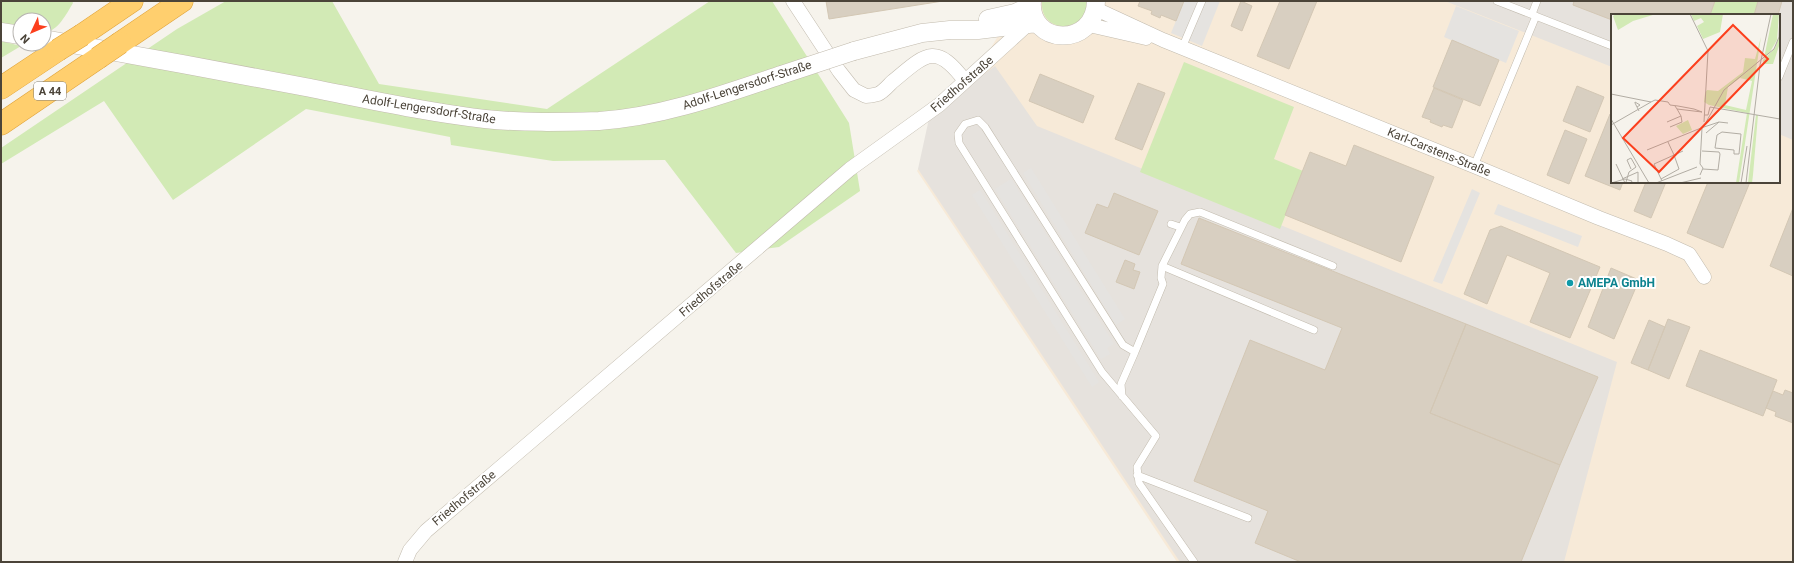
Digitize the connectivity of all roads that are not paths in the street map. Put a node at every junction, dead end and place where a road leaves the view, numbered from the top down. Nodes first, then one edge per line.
1 (132, 1) edge
2 (182, 1) edge
3 (793, 1) edge
4 (1202, 1) edge
5 (1497, 1) edge
6 (1537, 1) edge
7 (1032, 4) edge
8 (1094, 11) edge
9 (1534, 15) junction
10 (1032, 24) junction
11 (950, 30) junction
12 (1, 32) edge
13 (12, 34) edge
14 (1793, 42) edge
15 (52, 45) edge
16 (52, 45) edge
17 (1611, 46) edge
18 (1182, 48) junction
19 (43, 52) edge
20 (1780, 74) edge
21 (966, 81) junction
22 (1, 88) edge
23 (1, 124) edge
24 (1474, 166) junction
25 (1171, 224) dead end
26 (1180, 227) junction
27 (1162, 266) junction
28 (1333, 266) dead end
29 (1704, 277) dead end
30 (1314, 330) dead end
31 (1135, 352) junction
32 (1122, 396) junction
33 (1137, 475) junction
34 (1248, 518) dead end
35 (405, 562) edge
36 (1194, 562) edge

1 - 15 highway, A 44, bridge
2 - 23 highway, A 44, bridge
3 - 21 street
4 - 18 lane
5 - 9 lane
6 - 9 lane
7 - 10 street
7 - 11 street, Adolf-Lengersdorf-Straße
8 - 10 street
8 - 18 street, Karl-Carstens-Straße
9 - 17 lane
9 - 24 lane
10 - 11 street, Adolf-Lengersdorf-Straße
10 - 21 street, Friedhofstraße
11 - 16 street, Adolf-Lengersdorf-Straße, bridge
12 - 13 street
14 - 20 lane
18 - 24 street, Karl-Carstens-Straße
19 - 22 highway, A 44
21 - 35 street, Friedhofstraße
24 - 29 street, Karl-Carstens-Straße
25 - 26 lane
26 - 27 lane
26 - 28 lane
27 - 30 lane
27 - 31 lane
31 - 32 lane
31 - 32 lane
32 - 33 lane
33 - 34 lane
33 - 36 lane

